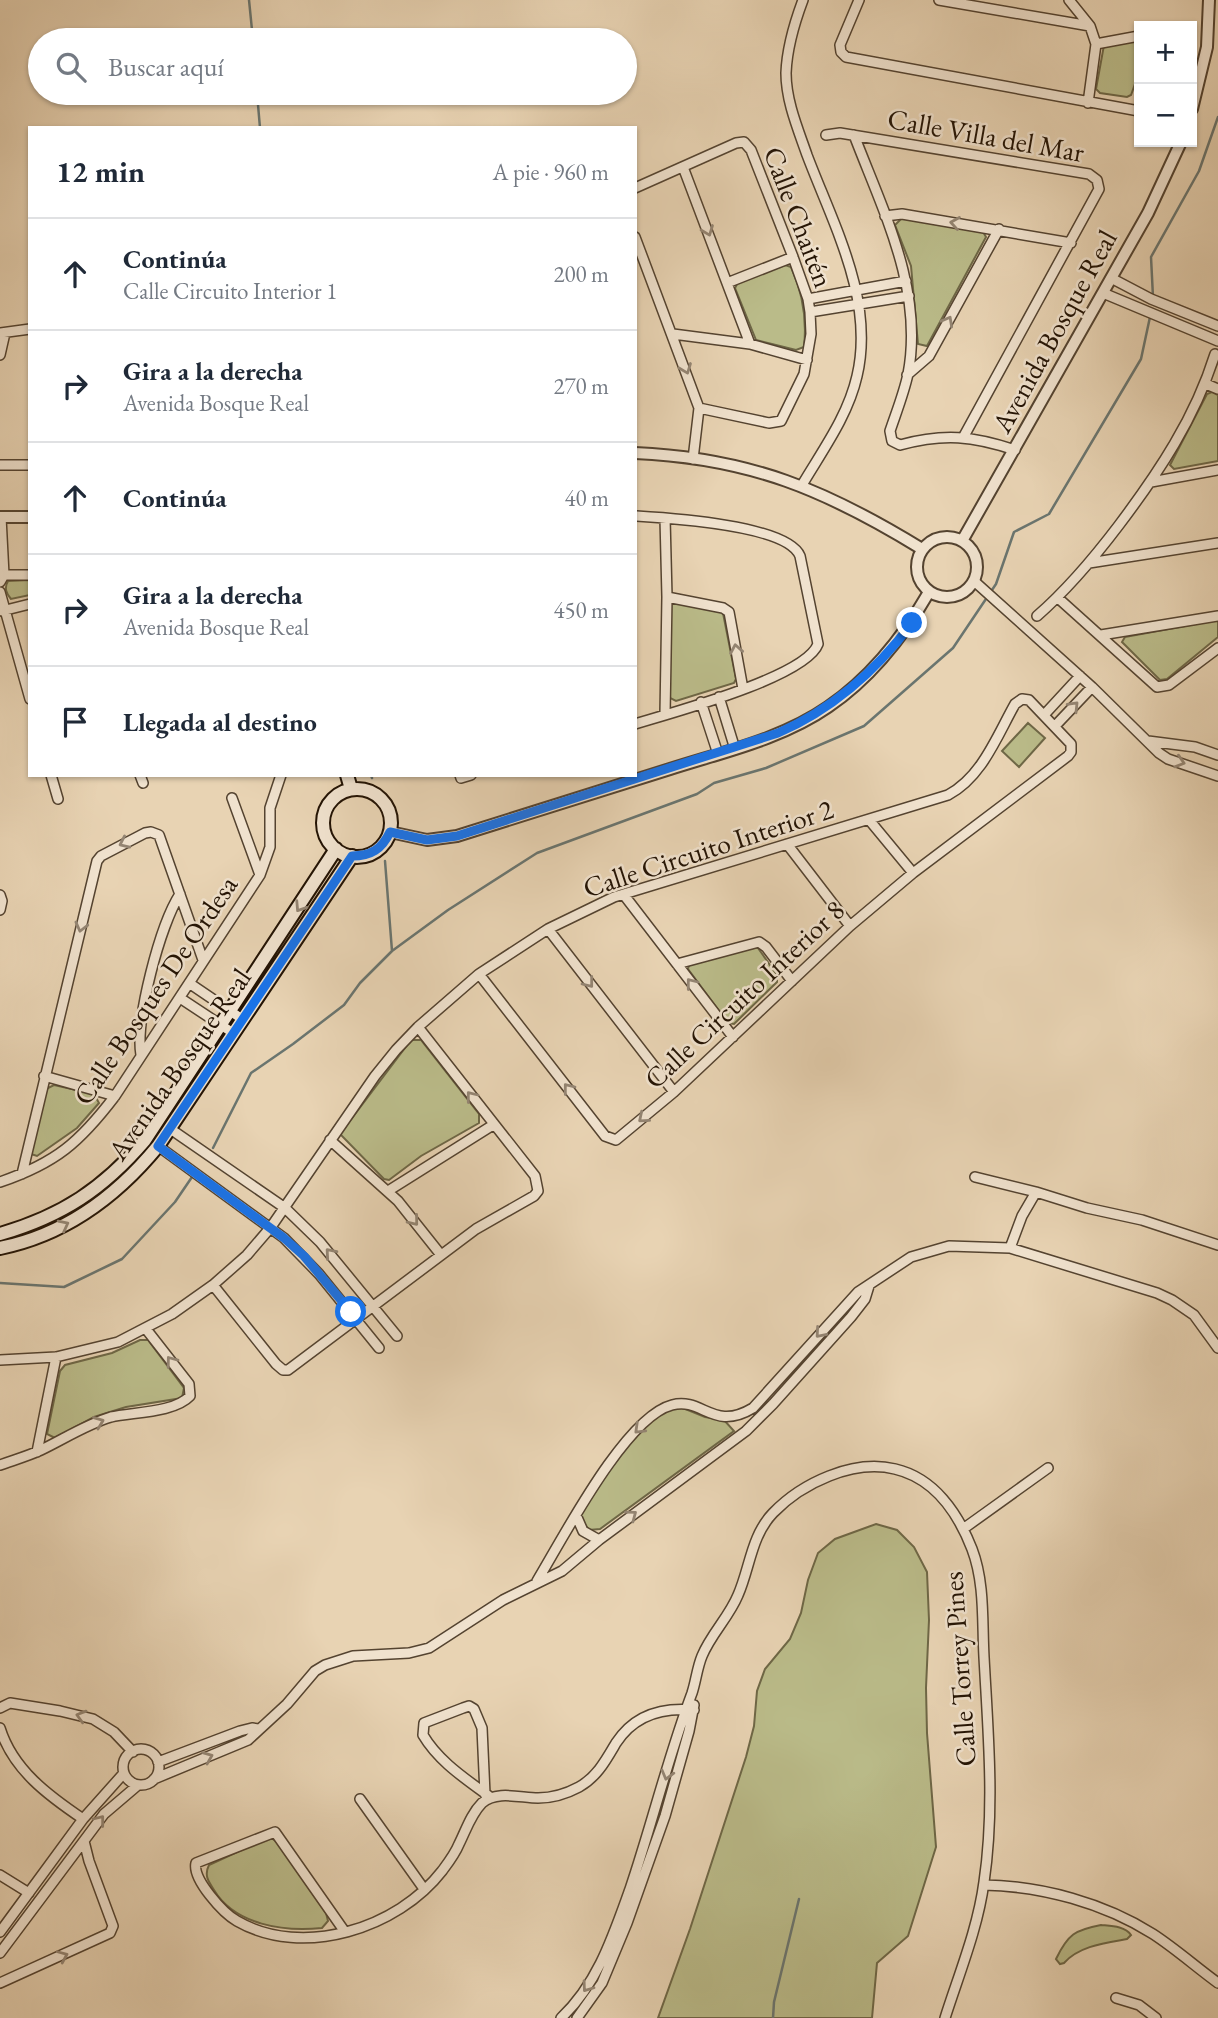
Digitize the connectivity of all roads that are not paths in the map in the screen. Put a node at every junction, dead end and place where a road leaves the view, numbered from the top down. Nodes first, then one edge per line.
1 (803, 0) edge
2 (859, 0) edge
3 (939, 0) edge
4 (1069, 0) edge
5 (1209, 0) edge
6 (979, 3) edge
7 (1090, 26) junction
8 (1134, 37) edge
9 (1096, 44) junction
10 (1197, 88) edge
11 (1088, 103) junction
12 (1134, 111) edge
13 (826, 135) dead end
14 (854, 135) junction
15 (1179, 147) edge
16 (683, 167) junction
17 (637, 187) edge
18 (885, 216) junction
19 (999, 229) junction
20 (637, 242) edge
21 (1071, 243) junction
22 (793, 257) junction
23 (1111, 278) junction
24 (906, 281) junction
25 (727, 283) junction
26 (857, 291) junction
27 (1103, 293) junction
28 (909, 296) junction
29 (1149, 298) junction
30 (808, 299) junction
31 (859, 304) junction
32 (1144, 310) junction
33 (810, 312) junction
34 (1218, 326) edge
35 (28, 329) edge
36 (3, 333) edge
37 (673, 334) junction
38 (1218, 341) edge
39 (750, 344) junction
40 (1215, 354) dead end
41 (0, 355) edge
42 (807, 360) junction
43 (907, 375) junction
44 (1206, 384) junction
45 (1218, 389) edge
46 (699, 408) junction
47 (964, 436) junction
48 (1015, 450) junction
49 (637, 453) edge
50 (693, 459) junction
51 (0, 465) edge
52 (28, 465) edge
53 (1218, 470) edge
54 (1151, 482) junction
55 (802, 485) junction
56 (637, 516) edge
57 (1, 517) edge
58 (28, 517) edge
59 (665, 518) junction
60 (962, 541) junction
61 (1218, 542) edge
62 (922, 549) junction
63 (1089, 563) junction
64 (28, 575) edge
65 (1, 577) edge
66 (974, 581) junction
67 (0, 592) edge
68 (929, 592) junction
69 (667, 597) junction
70 (1058, 598) junction
71 (28, 605) edge
72 (3, 611) edge
73 (1037, 616) dead end
74 (1218, 616) edge
75 (1101, 635) junction
76 (1218, 648) edge
77 (1080, 676) junction
78 (1092, 687) junction
79 (28, 688) edge
80 (743, 690) junction
81 (719, 697) junction
82 (701, 702) junction
83 (665, 715) junction
84 (1044, 715) junction
85 (637, 723) edge
86 (1055, 726) junction
87 (1147, 741) junction
88 (735, 748) junction
89 (1072, 748) joint
90 (718, 754) junction
91 (1218, 755) edge
92 (1218, 776) edge
93 (52, 777) edge
94 (280, 777) edge
95 (348, 777) edge
96 (351, 789) junction
97 (232, 798) dead end
98 (58, 799) dead end
99 (870, 821) junction
100 (390, 832) junction
101 (787, 844) junction
102 (336, 849) junction
103 (352, 856) junction
104 (913, 873) junction
105 (260, 875) junction
106 (180, 894) junction
107 (0, 895) edge
108 (624, 895) junction
109 (0, 910) edge
110 (850, 926) junction
111 (548, 929) junction
112 (203, 960) junction
113 (677, 964) junction
114 (479, 974) junction
115 (792, 981) junction
116 (189, 984) junction
117 (180, 998) junction
118 (237, 1015) junction
119 (418, 1027) junction
120 (228, 1029) junction
121 (733, 1037) junction
122 (141, 1055) junction
123 (44, 1076) junction
124 (674, 1093) junction
125 (115, 1096) junction
126 (493, 1125) junction
127 (169, 1128) junction
128 (330, 1140) junction
129 (158, 1146) junction
130 (22, 1174) junction
131 (975, 1177) dead end
132 (0, 1182) edge
133 (388, 1191) junction
134 (1036, 1192) junction
135 (285, 1208) junction
136 (271, 1227) junction
137 (0, 1234) edge
138 (1218, 1245) edge
139 (0, 1248) edge
140 (1010, 1248) junction
141 (441, 1255) junction
142 (213, 1285) junction
143 (869, 1286) junction
144 (373, 1306) junction
145 (357, 1319) junction
146 (146, 1329) junction
147 (397, 1336) dead end
148 (1217, 1344) edge
149 (379, 1348) dead end
150 (56, 1357) junction
151 (0, 1360) edge
152 (37, 1452) junction
153 (0, 1465) edge
154 (1048, 1468) dead end
155 (576, 1515) junction
156 (963, 1529) junction
157 (599, 1540) junction
158 (537, 1581) junction
159 (0, 1708) edge
160 (690, 1709) junction
161 (0, 1728) edge
162 (258, 1729) junction
163 (133, 1752) junction
164 (158, 1762) junction
165 (124, 1773) junction
166 (155, 1779) junction
167 (138, 1785) junction
168 (488, 1795) junction
169 (360, 1799) dead end
170 (83, 1819) junction
171 (84, 1841) junction
172 (0, 1875) edge
173 (984, 1885) junction
174 (424, 1889) junction
175 (29, 1893) junction
176 (0, 1931) edge
177 (345, 1932) junction
178 (0, 1952) edge
179 (0, 1983) edge
180 (1218, 1983) edge
181 (1116, 1998) dead end
182 (561, 2018) edge
183 (577, 2018) edge
184 (945, 2018) edge
185 (1156, 2018) edge

1 - 26 street
2 - 11 street
3 - 6 street
4 - 7 street
5 - 10 street
6 - 7 street
7 - 9 street
8 - 9 street
9 - 11 street
11 - 12 street
13 - 14 street, Calle Villa del Mar
14 - 18 street
14 - 21 street, Calle Villa del Mar
15 - 23 street, Avenida Bosque Real
16 - 17 street, Calle Chaitén
16 - 22 street, Calle Chaitén
16 -> 25 street
19 -> 18 street
18 - 24 street
19 - 21 street
43 -> 19 street
20 - 37 street
21 - 47 street, Calle Villa del Mar
22 - 25 street
22 - 30 street, Calle Chaitén
23 - 27 street, Avenida Bosque Real
23 - 29 street
24 - 26 street
24 - 28 street
25 - 39 street
26 - 30 street
26 - 31 street
27 - 32 street
27 - 48 street, Avenida Bosque Real
28 - 31 street
28 - 43 street
29 - 32 street
29 - 34 street
30 - 33 street, Calle Chaitén
31 - 33 street
31 - 55 street
32 - 38 street
33 - 42 street, Calle Chaitén
35 - 36 street
36 - 41 street
37 - 39 street
37 -> 46 street
39 - 42 street
40 - 44 street
42 - 46 street, Calle Chaitén
43 - 47 street
44 - 45 street
44 - 54 street
46 - 50 street
47 - 48 street
48 - 60 street, Avenida Bosque Real
49 - 50 street
50 - 55 street
51 - 52 street
53 - 54 street
54 - 63 street
55 - 62 street
56 - 59 street
57 - 58 street
57 - 65 street
59 - 69 street
59 - 80 street
60 - 62 street
60 - 66 street
61 - 63 street
62 - 68 street
63 - 70 street
64 - 65 street
66 - 68 street
66 - 77 street
67 - 72 street
68 - 88 street
80 -> 69 street
69 - 83 street
70 - 73 street
70 - 75 street
71 - 72 street
72 - 79 street
74 - 75 street
75 - 76 street
77 - 78 street
77 - 84 street
86 -> 78 street
78 - 87 street
80 - 81 street
81 - 82 street
81 - 88 street
82 - 83 street
82 - 90 street
83 - 85 street
84 - 86 street, Calle Circuito Interior 2
84 - 99 street, Calle Circuito Interior 2
86 - 89 street, Calle Circuito Interior 2
87 - 91 street
87 -> 92 street
88 - 90 street
89 - 104 street, Calle Circuito Interior 8
90 - 100 street
93 - 98 street
94 - 105 street, Calle Bosques De Ordesa
95 - 96 main road
96 - 100 main road
96 - 102 main road
97 - 105 street
99 - 101 street, Calle Circuito Interior 2
99 - 104 street
100 - 103 main road
101 - 108 street, Calle Circuito Interior 2
101 - 110 street
102 - 103 main road
102 -> 118 main road, Avenida Bosque Real
103 - 118 main road, Avenida Bosque Real
104 - 110 street, Calle Circuito Interior 8
105 - 112 street, Calle Bosques De Ordesa
106 - 112 street
106 - 122 street
106 -> 123 street
107 - 109 street
108 - 111 street, Calle Circuito Interior 2
108 - 113 street
110 - 115 street, Calle Circuito Interior 8
111 - 114 street, Calle Circuito Interior 2
111 -> 124 street
112 - 116 street, Calle Bosques De Ordesa
113 - 115 street
121 -> 113 street
114 - 119 street, Calle Circuito Interior 2
124 -> 114 street, Calle Circuito Interior 8
115 - 121 street, Calle Circuito Interior 8
116 - 117 street, Calle Bosques De Ordesa
116 - 118 street
117 - 120 street
117 - 122 street, Calle Bosques De Ordesa
118 - 120 main road, Avenida Bosque Real
126 -> 119 street
119 - 128 street, Calle Circuito Interior 2
120 - 127 main road, Avenida Bosque Real
120 - 137 main road, Avenida Bosque Real
121 - 124 street, Calle Circuito Interior 8
122 - 125 street, Calle Bosques De Ordesa
123 - 125 street
123 - 130 street
125 - 130 street, Calle Bosques De Ordesa
126 - 133 street
126 - 141 street
127 - 129 main road, Avenida Bosque Real
127 - 135 street
128 - 133 street
128 - 135 street, Calle Circuito Interior 2
129 - 136 street
139 -> 129 main road, Avenida Bosque Real
130 - 132 street, Calle Bosques De Ordesa
131 - 134 street
133 -> 141 street
134 - 138 street
134 - 140 street
135 - 136 street, Calle Circuito Interior 2
144 -> 135 street
136 - 142 street, Calle Circuito Interior 2
136 - 145 street
140 - 143 street
140 - 148 street
141 - 144 street
142 - 145 street
142 - 146 street, Calle Circuito Interior 2
143 -> 155 street
157 -> 143 street
144 - 145 street
144 - 147 street
145 - 149 street
146 - 150 street, Calle Circuito Interior 2
152 -> 146 street
150 - 151 street, Calle Circuito Interior 2
150 - 152 street
152 - 153 street
154 - 156 street
155 - 157 street
155 - 158 street
156 - 160 street, Calle Torrey Pines
156 - 173 street, Calle Torrey Pines
157 - 158 street
158 - 162 street
163 -> 159 street
160 - 168 street
160 -> 182 street, Calle Torrey Pines
160 - 183 street, Calle Torrey Pines
161 - 170 street
162 - 164 street
166 -> 162 street
163 - 164 street
163 - 165 street
164 - 166 street
165 - 167 street
165 - 170 street
166 - 167 street
171 -> 167 street
168 - 168 street
168 - 174 street
169 - 174 street
170 - 175 street
171 - 178 street
179 -> 171 street
172 - 175 street
173 - 180 street
173 - 184 street, Calle Torrey Pines
174 - 177 street
175 - 176 street
177 - 177 street
181 - 185 street

